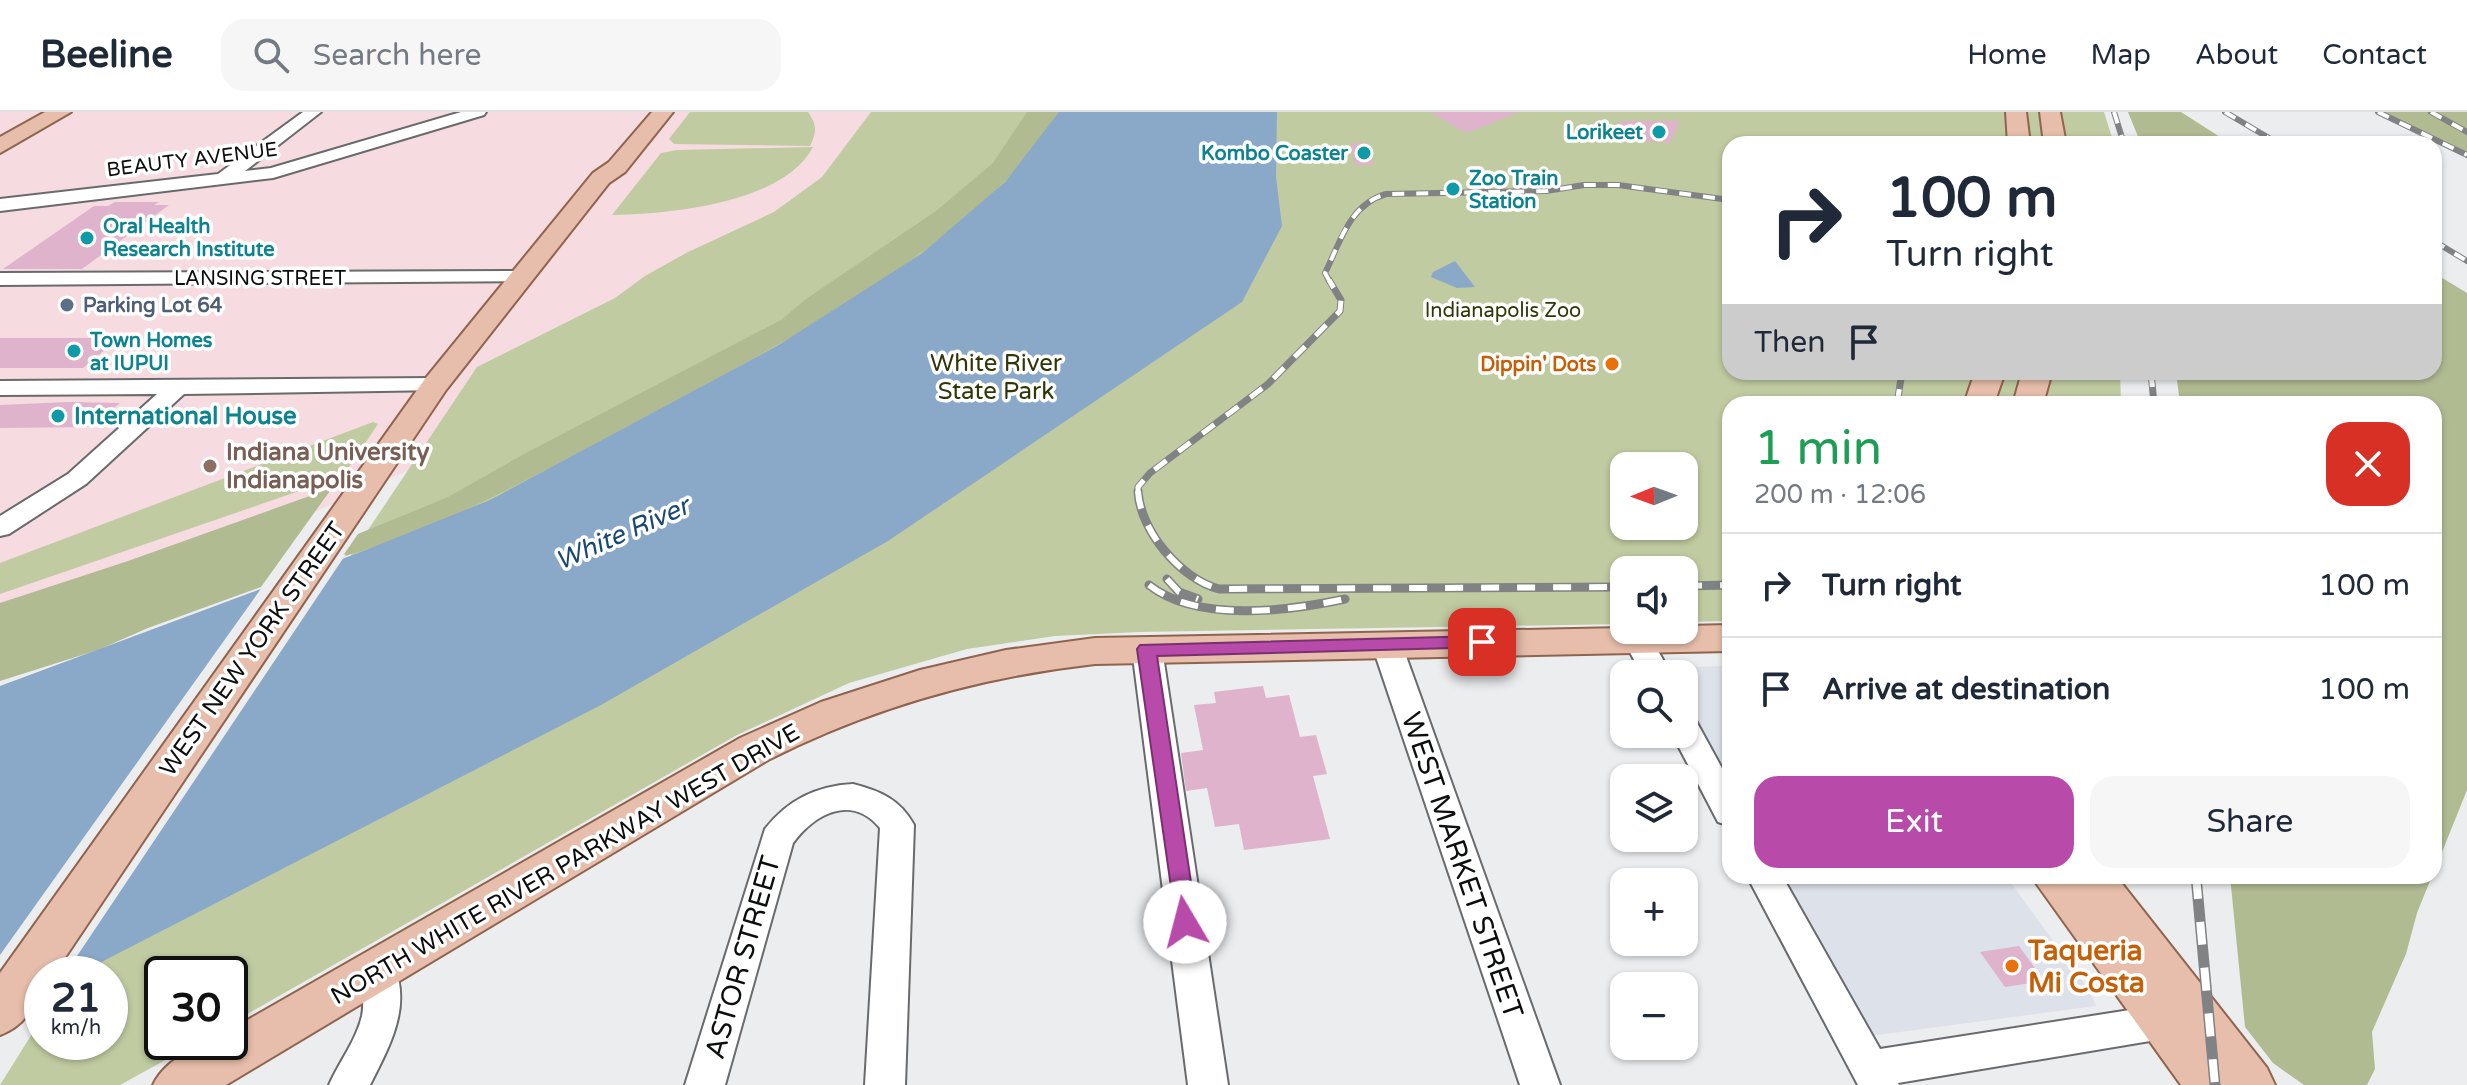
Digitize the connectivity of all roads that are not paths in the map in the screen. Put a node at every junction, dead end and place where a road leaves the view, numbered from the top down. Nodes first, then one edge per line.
1 (43, 112) edge
2 (61, 112) edge
3 (313, 112) edge
4 (478, 112) edge
5 (649, 112) edge
6 (663, 112) edge
7 (2016, 112) edge
8 (2050, 112) edge
9 (0, 136) edge
10 (2018, 136) edge
11 (2054, 136) edge
12 (0, 146) edge
13 (601, 178) junction
14 (223, 179) junction
15 (0, 205) edge
16 (520, 277) junction
17 (0, 279) edge
18 (0, 388) edge
19 (177, 388) junction
20 (427, 397) junction
21 (0, 528) edge
22 (1722, 640) edge
23 (1387, 645) junction
24 (1147, 649) junction
25 (1647, 657) edge
26 (1695, 748) edge
27 (1722, 798) edge
28 (1768, 884) edge
29 (2059, 884) edge
30 (2096, 884) edge
31 (379, 972) junction
32 (0, 1013) edge
33 (2162, 1022) junction
34 (1874, 1077) edge
35 (179, 1085) edge
36 (349, 1085) edge
37 (705, 1085) edge
38 (885, 1085) edge
39 (1208, 1085) edge
40 (1540, 1085) edge
41 (2211, 1085) edge
42 (2249, 1085) edge

1 - 9 main road
2 - 12 main road
3 - 14 street
4 - 14 street, BEAUTY AVENUE
5 - 13 main road, WEST NEW YORK STREET
6 - 13 main road, WEST NEW YORK STREET
7 - 10 main road
8 - 11 main road
13 - 16 main road, WEST NEW YORK STREET
14 - 15 street, BEAUTY AVENUE
16 - 17 street, LANSING STREET
16 - 20 main road, WEST NEW YORK STREET
18 - 19 street
19 - 20 street
19 - 21 street
20 - 32 main road, WEST NEW YORK STREET
22 - 25 main road, NORTH WHITE RIVER PARKWAY WEST DRIVE
23 - 24 main road, NORTH WHITE RIVER PARKWAY WEST DRIVE
23 - 25 main road, NORTH WHITE RIVER PARKWAY WEST DRIVE
23 - 40 street, WEST MARKET STREET
24 - 31 main road, NORTH WHITE RIVER PARKWAY WEST DRIVE
24 - 39 street
26 - 27 street
28 - 34 street
29 - 33 main road
30 - 42 main road
31 - 35 main road, NORTH WHITE RIVER PARKWAY WEST DRIVE
31 - 36 street
33 - 34 street
33 - 41 main road
37 - 38 street, ASTOR STREET

